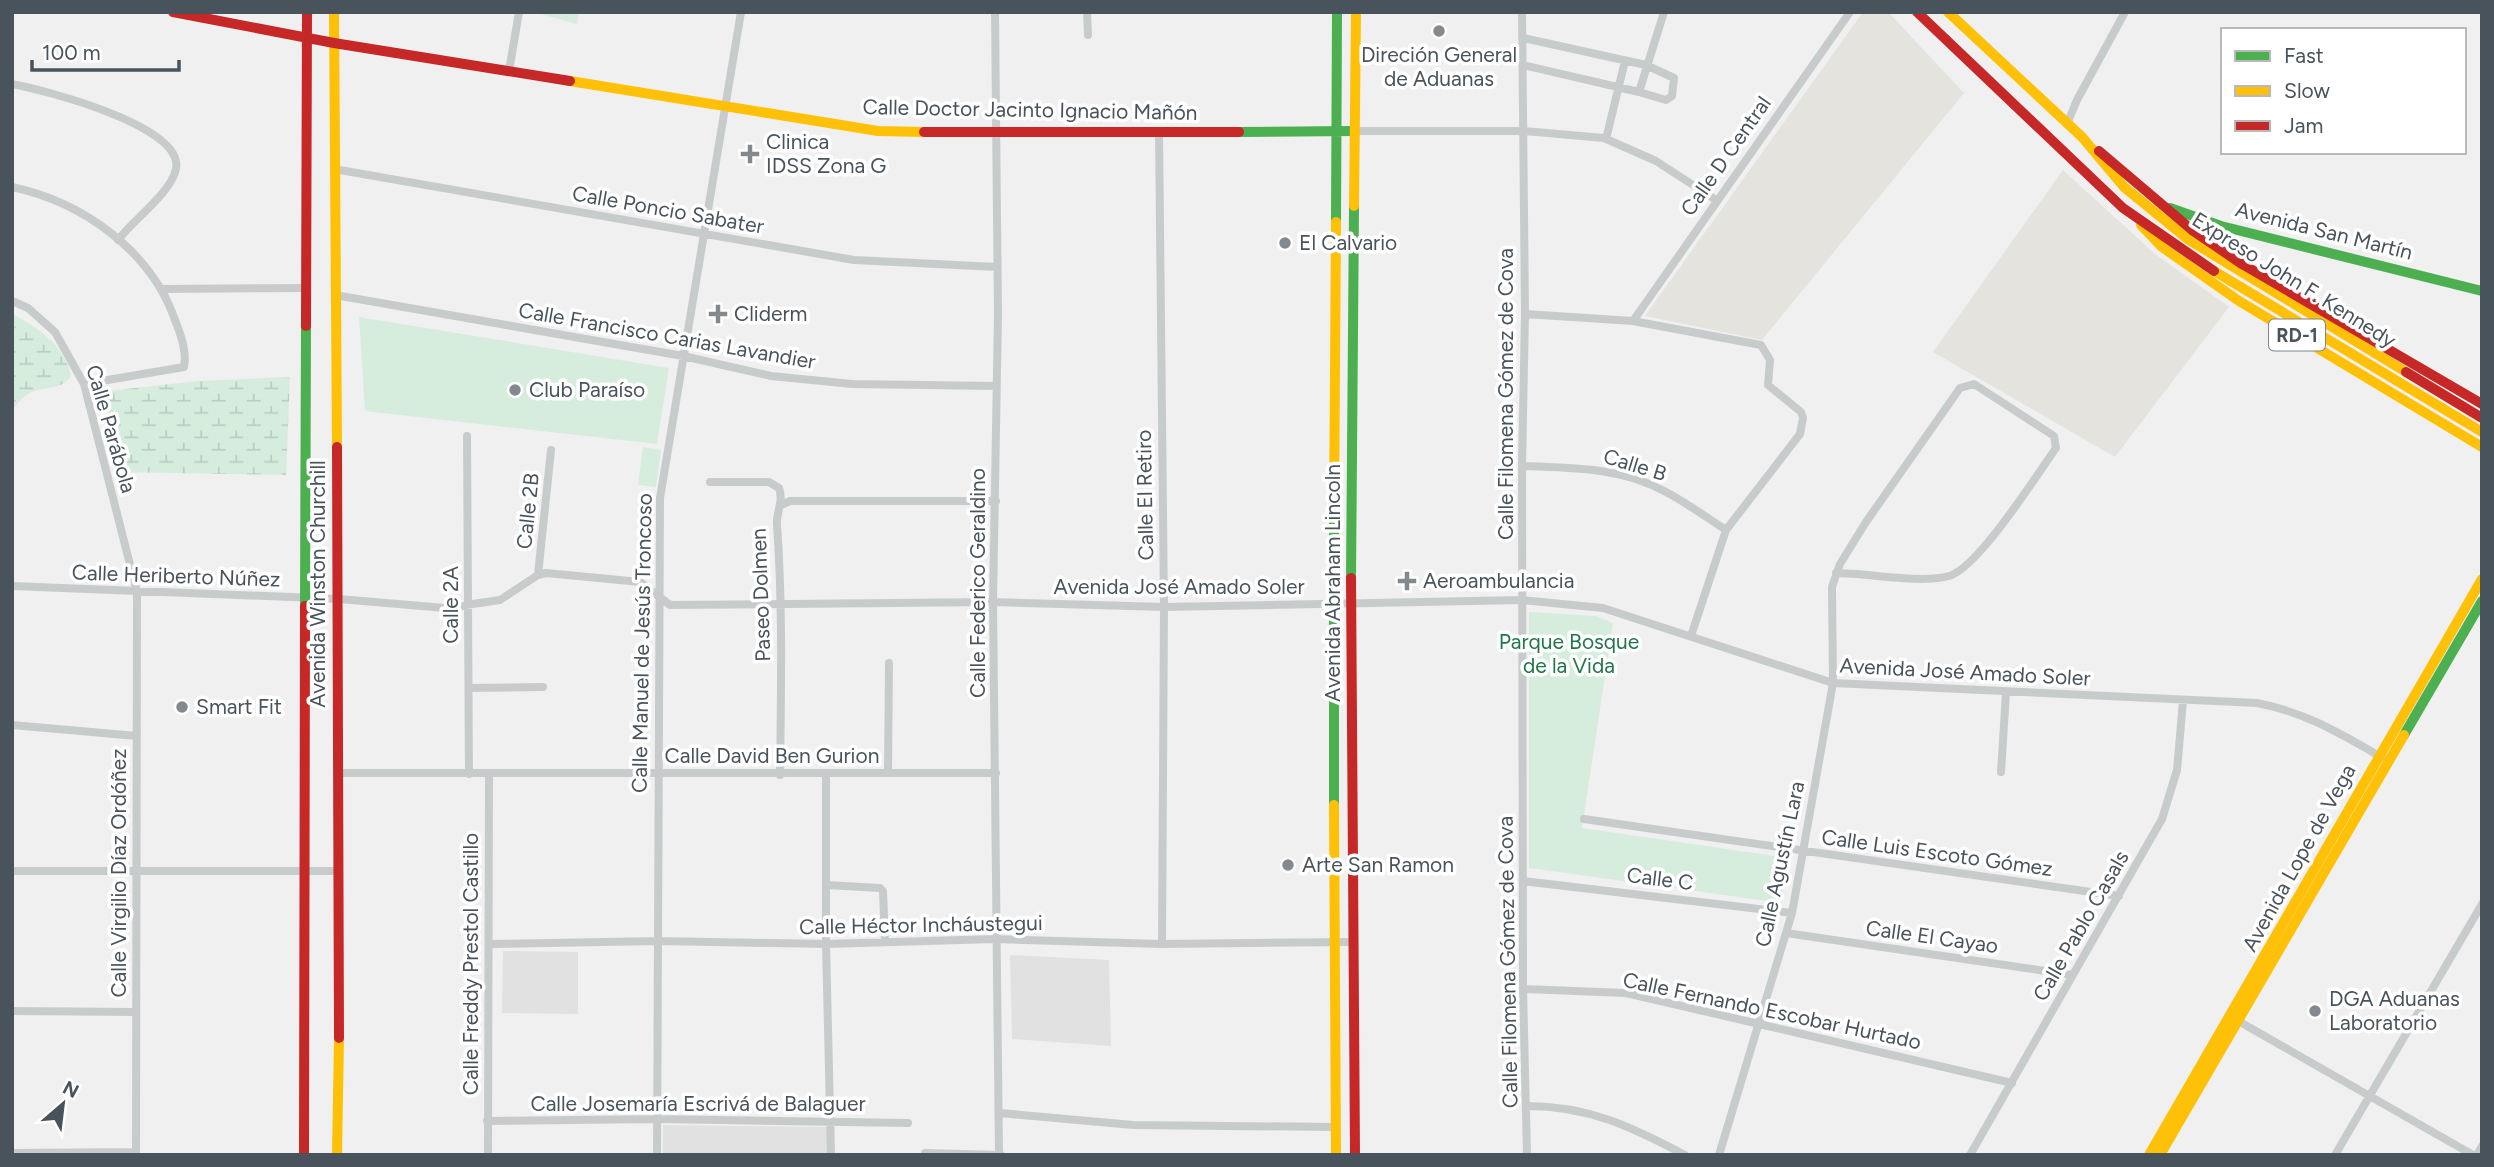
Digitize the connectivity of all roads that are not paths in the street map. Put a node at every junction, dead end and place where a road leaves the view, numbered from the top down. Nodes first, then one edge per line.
1 (173, 12) edge
2 (307, 12) edge
3 (334, 12) edge
4 (519, 12) edge
5 (741, 12) edge
6 (995, 12) edge
7 (1087, 12) edge
8 (1337, 12) edge
9 (1356, 12) edge
10 (1522, 12) edge
11 (1664, 12) edge
12 (1850, 12) edge
13 (1917, 12) edge
14 (1948, 12) edge
15 (2125, 12) edge
16 (1088, 35) dead end
17 (307, 37) junction
18 (1523, 38) junction
19 (334, 43) junction
20 (1625, 61) junction
21 (1523, 65) junction
22 (1646, 65) junction
23 (509, 71) junction
24 (12, 84) edge
25 (1620, 88) junction
26 (1639, 92) junction
27 (726, 108) junction
28 (2067, 124) junction
29 (1159, 131) junction
30 (1336, 131) junction
31 (1354, 131) junction
32 (1523, 131) junction
33 (996, 133) junction
34 (2082, 137) junction
35 (1606, 139) junction
36 (334, 169) junction
37 (12, 187) edge
38 (1716, 201) junction
39 (2158, 203) junction
40 (2123, 208) junction
41 (704, 234) junction
42 (118, 240) junction
43 (997, 267) junction
44 (306, 288) junction
45 (2252, 288) junction
46 (163, 289) junction
47 (2482, 290) edge
48 (335, 295) junction
49 (12, 300) edge
50 (1525, 314) junction
51 (1633, 321) junction
52 (683, 356) junction
53 (84, 384) junction
54 (996, 386) junction
55 (2467, 396) junction
56 (2482, 404) edge
57 (2482, 412) edge
58 (2482, 418) edge
59 (2449, 428) junction
60 (2482, 432) edge
61 (467, 436) dead end
62 (2482, 440) edge
63 (2482, 447) edge
64 (551, 450) dead end
65 (1522, 467) junction
66 (710, 482) dead end
67 (996, 501) junction
68 (780, 505) junction
69 (1726, 530) junction
70 (1836, 573) junction
71 (538, 575) junction
72 (2482, 579) edge
73 (12, 586) edge
74 (137, 592) junction
75 (657, 596) junction
76 (306, 598) junction
77 (339, 599) junction
78 (1522, 600) junction
79 (2482, 601) edge
80 (782, 603) junction
81 (993, 603) junction
82 (1334, 604) junction
83 (1351, 604) junction
84 (468, 607) junction
85 (1164, 607) junction
86 (1691, 636) junction
87 (889, 663) dead end
88 (1833, 683) junction
89 (543, 687) dead end
90 (469, 688) junction
91 (2006, 693) junction
92 (2183, 701) junction
93 (12, 725) edge
94 (137, 736) junction
95 (2383, 759) junction
96 (2001, 772) dead end
97 (338, 773) junction
98 (657, 773) junction
99 (888, 773) junction
100 (996, 773) junction
101 (469, 774) junction
102 (489, 774) junction
103 (826, 774) junction
104 (780, 775) junction
105 (1584, 819) dead end
106 (1802, 853) junction
107 (12, 871) edge
108 (137, 871) junction
109 (340, 871) junction
110 (305, 872) junction
111 (1523, 881) junction
112 (826, 885) junction
113 (2119, 896) junction
114 (2482, 904) edge
115 (1792, 913) junction
116 (1786, 933) junction
117 (995, 939) junction
118 (1335, 941) junction
119 (657, 942) junction
120 (885, 942) junction
121 (1352, 942) junction
122 (490, 944) junction
123 (826, 944) junction
124 (1163, 944) junction
125 (2073, 975) junction
126 (1523, 989) junction
127 (12, 1011) edge
128 (136, 1012) junction
129 (2234, 1019) junction
130 (1759, 1022) junction
131 (2012, 1083) junction
132 (2369, 1094) junction
133 (1528, 1106) junction
134 (1000, 1113) junction
135 (658, 1119) junction
136 (488, 1121) junction
137 (831, 1122) junction
138 (908, 1123) dead end
139 (1335, 1127) junction
140 (2482, 1146) edge
141 (12, 1153) edge
142 (136, 1153) edge
143 (925, 1153) edge
144 (304, 1155) edge
145 (337, 1155) edge
146 (488, 1155) edge
147 (657, 1155) edge
148 (831, 1155) edge
149 (999, 1155) edge
150 (1336, 1155) edge
151 (1355, 1155) edge
152 (1527, 1155) edge
153 (1685, 1155) edge
154 (1719, 1155) edge
155 (1970, 1155) edge
156 (2149, 1155) edge
157 (2160, 1155) edge
158 (2335, 1155) edge
159 (2475, 1155) edge

1 - 17 main road, Calle Doctor Jacinto Ignacio Mañón
2 - 17 main road, Avenida Winston Churchill
3 - 19 main road, Avenida Winston Churchill
4 - 23 street
5 - 27 street, Calle Manuel de Jesús Troncoso
6 - 33 street, Calle Federico Geraldino
7 - 16 street
8 - 30 main road, Avenida Abraham Lincoln
9 - 31 main road, Avenida Abraham Lincoln
10 - 18 street, Calle Filomena Gómez de Cova
11 - 22 street
12 - 38 street, Calle D Central
13 - 40 main road, Expreso John F. Kennedy / RD-1
14 - 28 main road, Expreso John F. Kennedy / RD-1
15 - 28 street
17 - 19 main road, Calle Doctor Jacinto Ignacio Mañón
17 - 44 main road, Avenida Winston Churchill
18 - 20 street
18 - 21 street, Calle Filomena Gómez de Cova
19 - 23 main road, Calle Doctor Jacinto Ignacio Mañón
19 - 36 main road, Avenida Winston Churchill
20 - 22 street
20 - 25 street
21 - 25 street
21 - 32 street, Calle Filomena Gómez de Cova
22 - 26 street
22 - 26 street
23 - 27 main road, Calle Doctor Jacinto Ignacio Mañón
24 - 42 street
25 - 26 street
25 - 35 street
27 - 33 main road, Calle Doctor Jacinto Ignacio Mañón
27 - 41 street, Calle Manuel de Jesús Troncoso
28 - 34 main road, Expreso John F. Kennedy / RD-1
29 - 30 main road, Calle Doctor Jacinto Ignacio Mañón
29 - 33 main road, Calle Doctor Jacinto Ignacio Mañón
29 - 85 street, Calle El Retiro
30 - 31 main road, Calle Doctor Jacinto Ignacio Mañón
30 - 82 main road, Avenida Abraham Lincoln
31 - 32 street, Calle Doctor Jacinto Ignacio Mañón
31 - 83 main road, Avenida Abraham Lincoln
32 - 35 street, Calle Doctor Jacinto Ignacio Mañón
32 - 50 street, Calle Filomena Gómez de Cova
33 - 43 street, Calle Federico Geraldino
34 - 39 main road, RD-1
34 - 45 main road, Expreso John F. Kennedy / RD-1
35 - 38 street, Calle Doctor Jacinto Ignacio Mañón
36 - 41 street, Calle Poncio Sabater
36 - 48 main road, Avenida Winston Churchill
37 - 42 street
38 - 51 street, Calle D Central
39 - 47 main road, Avenida San Martín
39 - 55 main road, RD-1
40 - 45 main road, Expreso John F. Kennedy / RD-1
40 - 59 main road, RD-1
41 - 43 street, Calle Poncio Sabater
41 - 52 street, Calle Manuel de Jesús Troncoso
42 - 46 street
43 - 54 street, Calle Federico Geraldino
44 - 46 street
44 - 76 main road, Avenida Winston Churchill
45 - 58 main road, Expreso John F. Kennedy / RD-1
45 - 60 main road, Expreso John F. Kennedy / RD-1
46 - 53 street
48 - 52 street, Calle Francisco Carias Lavandier
48 - 77 main road, Avenida Winston Churchill
49 - 53 street, Calle Parábola
50 - 51 street
50 - 65 street, Calle Filomena Gómez de Cova
51 - 69 street
52 - 54 street, Calle Francisco Carias Lavandier
52 - 75 street, Calle Manuel de Jesús Troncoso
53 - 74 street, Calle Parábola
54 - 67 street, Calle Federico Geraldino
55 - 56 main road, RD-1
55 - 57 main road
59 - 62 main road
59 - 63 main road, RD-1
61 - 84 street, Calle 2A
64 - 71 street, Calle 2B
65 - 69 street, Calle B
65 - 78 street, Calle Filomena Gómez de Cova
66 - 68 street
67 - 68 street, Paseo Dolmen
67 - 81 street, Calle Federico Geraldino
68 - 80 street, Paseo Dolmen
69 - 86 street
70 - 70 street
70 - 88 street, Calle Agustín Lara
71 - 75 street, Avenida José Amado Soler
71 - 84 street
72 - 95 main road, Avenida Lope de Vega
73 - 74 street, Calle Heriberto Núñez
74 - 76 street, Calle Heriberto Núñez
74 - 94 street, Calle Virgilio Díaz Ordóñez
75 - 80 street, Avenida José Amado Soler
75 - 98 street, Calle Manuel de Jesús Troncoso
76 - 77 street, Calle Heriberto Núñez
76 - 110 main road, Avenida Winston Churchill
77 - 84 street
77 - 97 main road, Avenida Winston Churchill
78 - 83 street, Avenida José Amado Soler
78 - 86 street, Avenida José Amado Soler
78 - 111 street, Calle Filomena Gómez de Cova
79 - 95 main road, Avenida Lope de Vega
80 - 81 street, Avenida José Amado Soler
80 - 104 street, Paseo Dolmen
81 - 85 street, Avenida José Amado Soler
81 - 100 street, Calle Federico Geraldino
82 - 83 street, Avenida José Amado Soler
82 - 85 street, Avenida José Amado Soler
82 - 118 main road, Avenida Abraham Lincoln
83 - 121 main road, Avenida Abraham Lincoln
84 - 90 street, Calle 2A
85 - 124 street, Calle El Retiro
86 - 88 street, Avenida José Amado Soler
87 - 99 street
88 - 91 street, Avenida José Amado Soler
88 - 106 street, Calle Agustín Lara
89 - 90 street
90 - 101 street, Calle 2A
91 - 92 street, Avenida José Amado Soler
91 - 96 street
92 - 95 street, Avenida José Amado Soler
92 - 113 street, Calle Pablo Casals
93 - 94 street
94 - 108 street, Calle Virgilio Díaz Ordóñez
95 - 129 main road, Avenida Lope de Vega
97 - 101 street, Calle David Ben Gurion
97 - 109 main road, Avenida Winston Churchill
98 - 102 street, Calle David Ben Gurion
98 - 104 street, Calle David Ben Gurion
98 - 119 street, Calle Manuel de Jesús Troncoso
99 - 100 street, Calle David Ben Gurion
99 - 103 street, Calle David Ben Gurion
100 - 117 street, Calle Federico Geraldino
101 - 102 street, Calle David Ben Gurion
102 - 122 street, Calle Freddy Prestol Castillo
103 - 104 street, Calle David Ben Gurion
103 - 112 street
105 - 106 street, Calle Luis Escoto Gómez
106 - 113 street, Calle Luis Escoto Gómez
106 - 115 street, Calle Agustín Lara
107 - 108 street
108 - 110 street
108 - 128 street, Calle Virgilio Díaz Ordóñez
109 - 110 street
109 - 145 main road, Avenida Winston Churchill
110 - 144 main road, Avenida Winston Churchill
111 - 115 street, Calle C
111 - 126 street, Calle Filomena Gómez de Cova
112 - 120 street
112 - 123 street
113 - 125 street, Calle Pablo Casals
114 - 132 street
115 - 116 street, Calle Agustín Lara
116 - 125 street, Calle El Cayao
116 - 130 street, Calle Agustín Lara
117 - 120 street, Calle Héctor Incháustegui
117 - 124 street, Calle Héctor Incháustegui
117 - 134 street, Calle Federico Geraldino
118 - 121 street, Calle Héctor Incháustegui
118 - 124 street, Calle Héctor Incháustegui
118 - 139 main road, Avenida Abraham Lincoln
119 - 122 street, Calle Héctor Incháustegui
119 - 123 street, Calle Héctor Incháustegui
119 - 135 street, Calle Manuel de Jesús Troncoso
120 - 123 street, Calle Héctor Incháustegui
121 - 151 main road, Avenida Abraham Lincoln
122 - 136 street, Calle Freddy Prestol Castillo
123 - 137 street
125 - 131 street, Calle Pablo Casals
126 - 130 street, Calle Fernando Escobar Hurtado
126 - 133 street, Calle Filomena Gómez de Cova
127 - 128 street
128 - 142 street, Calle Virgilio Díaz Ordóñez
129 - 132 street
129 - 156 main road, Avenida Lope de Vega
129 - 157 main road, Avenida Lope de Vega
130 - 131 street, Calle Fernando Escobar Hurtado
130 - 154 street, Calle Agustín Lara
131 - 155 street, Calle Pablo Casals
132 - 158 street
132 - 159 street
133 - 152 street, Calle Filomena Gómez de Cova
133 - 153 street
134 - 139 street
134 - 149 street, Calle Federico Geraldino
135 - 136 street, Calle Josemaría Escrivá de Balaguer
135 - 137 street, Calle Josemaría Escrivá de Balaguer
135 - 147 street, Calle Manuel de Jesús Troncoso
136 - 146 street, Calle Freddy Prestol Castillo
137 - 138 street, Calle Josemaría Escrivá de Balaguer
137 - 148 street
139 - 150 main road, Avenida Abraham Lincoln
140 - 159 street
141 - 142 street
143 - 149 street

